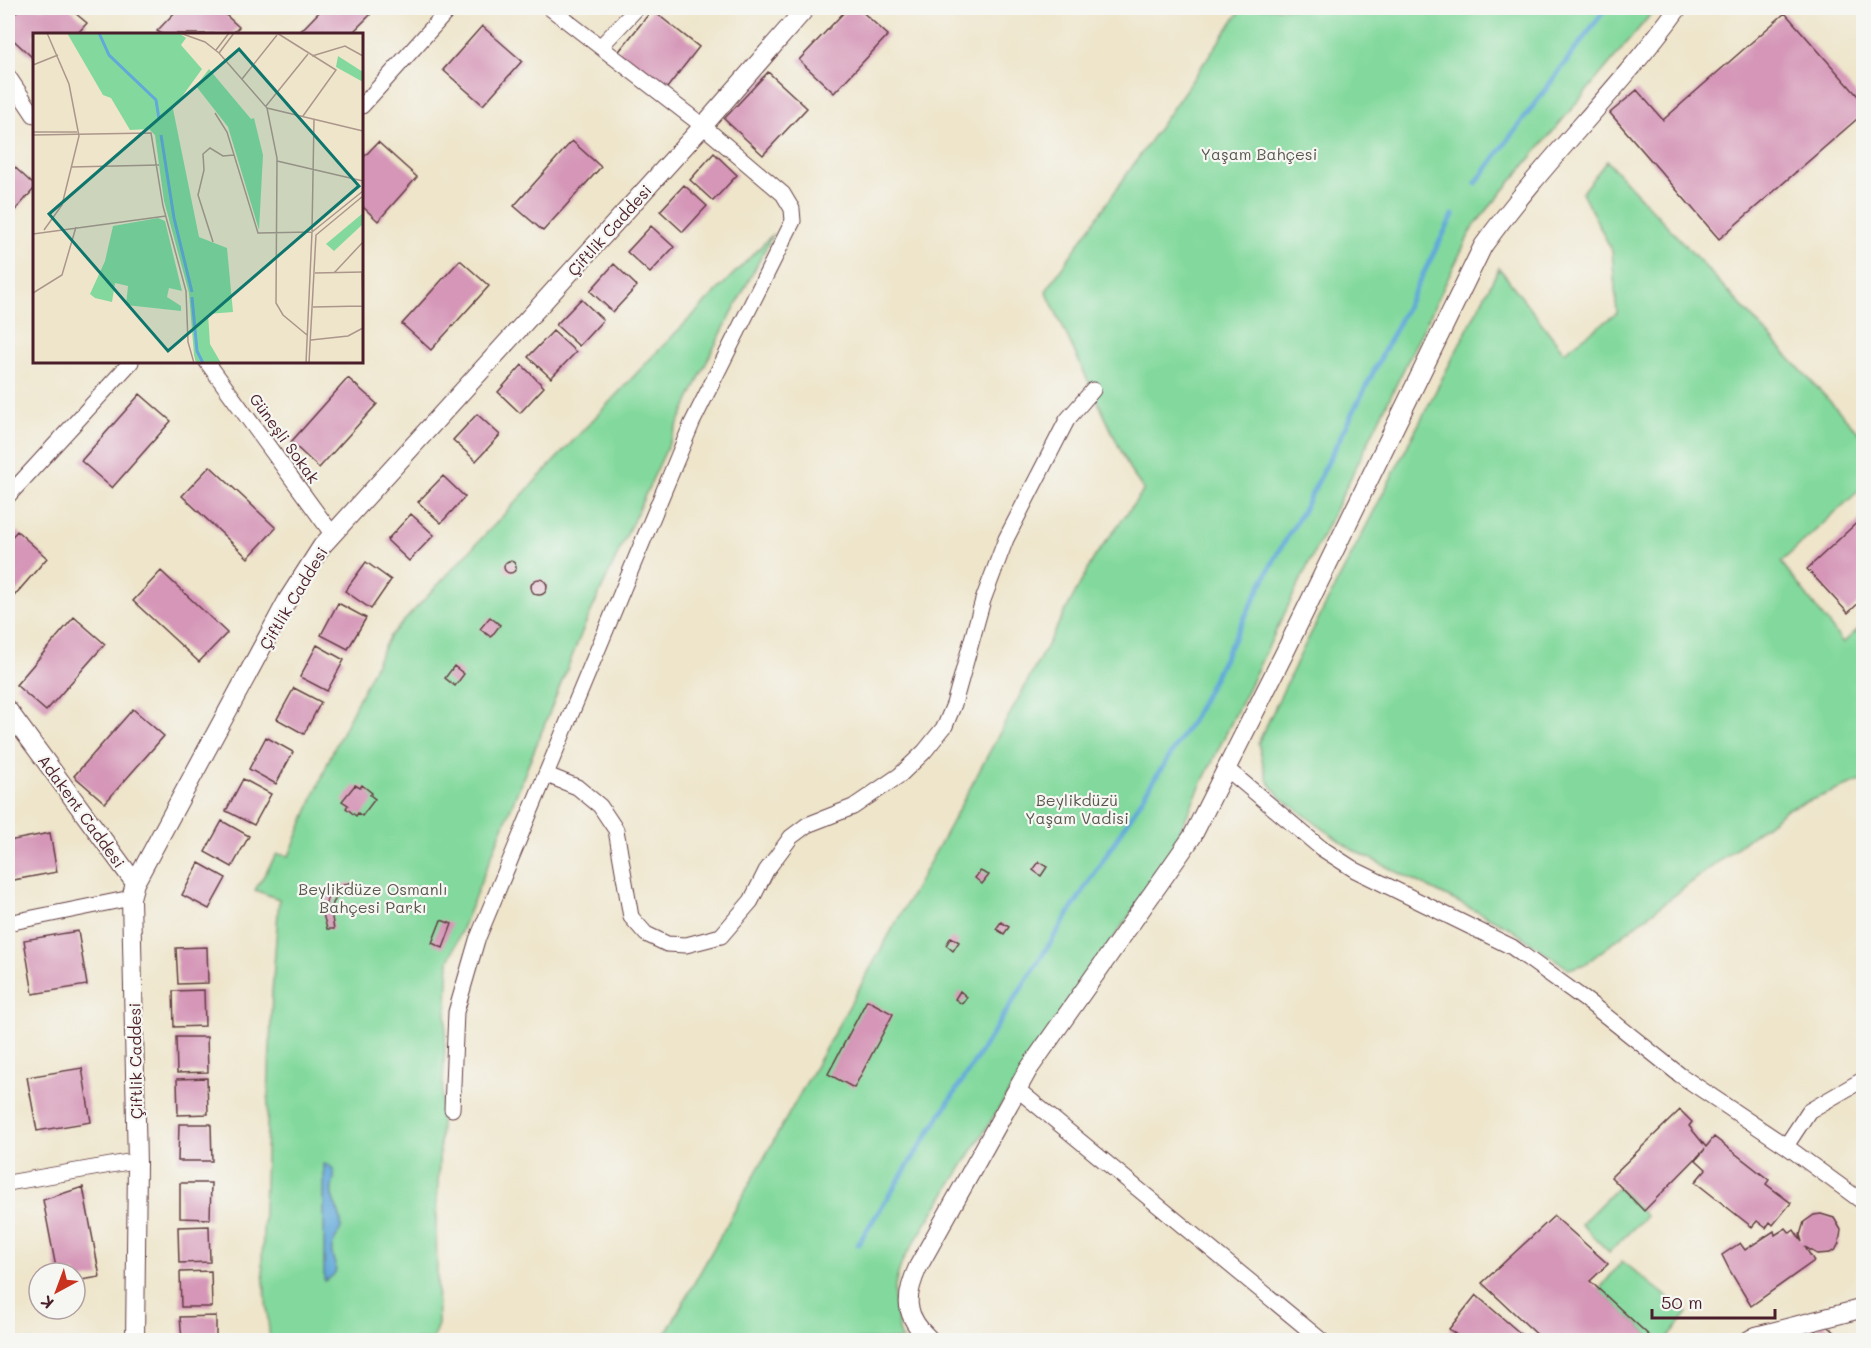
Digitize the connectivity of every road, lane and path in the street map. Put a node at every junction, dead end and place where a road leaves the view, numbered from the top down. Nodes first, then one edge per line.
1 (450, 8) edge
2 (550, 8) edge
3 (637, 8) edge
4 (806, 8) edge
5 (1678, 8) edge
6 (601, 46) junction
7 (8, 76) edge
8 (363, 105) edge
9 (33, 114) edge
10 (703, 126) junction
11 (130, 363) edge
12 (208, 363) edge
13 (1093, 390) dead end
14 (8, 496) edge
15 (333, 535) junction
16 (8, 710) edge
17 (1227, 769) junction
18 (547, 775) junction
19 (133, 891) junction
20 (8, 923) edge
21 (1863, 1079) edge
22 (1017, 1089) junction
23 (452, 1109) dead end
24 (1786, 1146) junction
25 (137, 1164) junction
26 (8, 1182) edge
27 (1863, 1203) edge
28 (1863, 1308) edge
29 (135, 1341) edge
30 (930, 1341) edge
31 (1321, 1341) edge
32 (1749, 1341) edge

1 - 8 street
2 - 6 street
3 - 6 street
4 - 10 street, Çiftlik Caddesi
5 - 17 street
6 - 10 street
7 - 9 street
10 - 15 street, Çiftlik Caddesi
10 - 18 street
11 - 14 street
12 - 15 street, Güneşli Sokak
13 - 18 street
15 - 19 street, Çiftlik Caddesi
16 - 19 street, Adakent Caddesi
17 - 22 street
17 - 24 street
18 - 23 street
19 - 20 street
19 - 25 street, Çiftlik Caddesi
21 - 24 street
22 - 30 street
22 - 31 street
24 - 27 street
25 - 26 street
25 - 29 street, Çiftlik Caddesi
28 - 32 street

